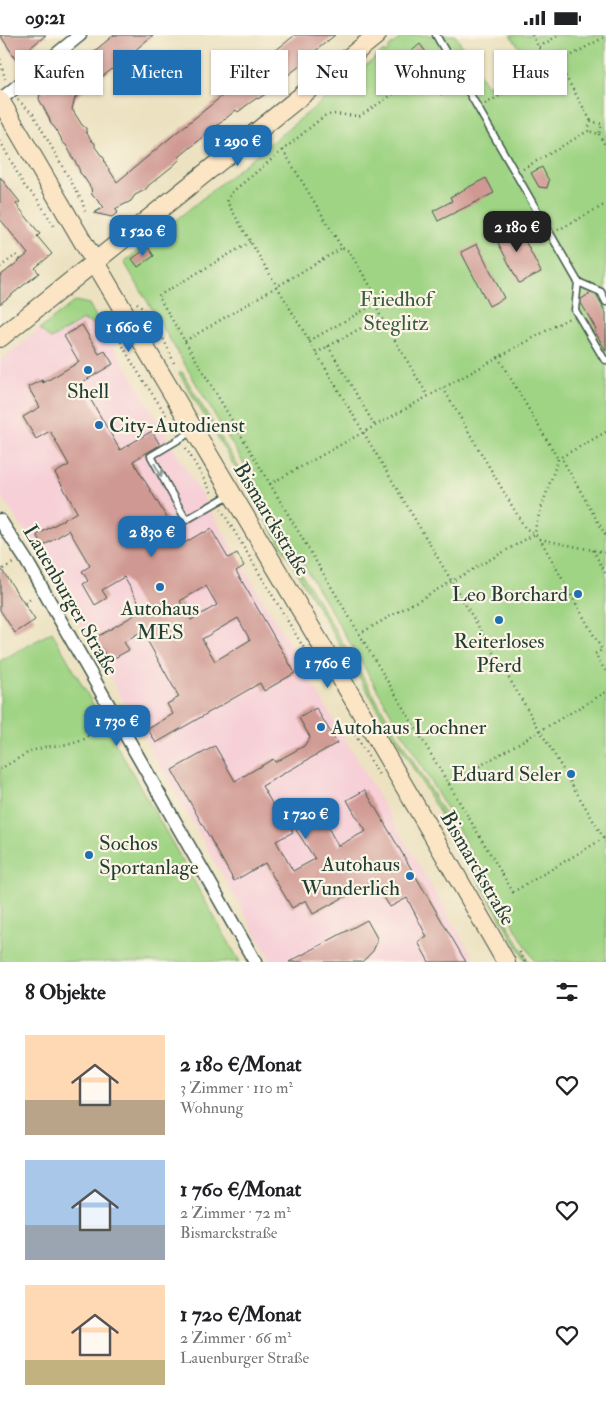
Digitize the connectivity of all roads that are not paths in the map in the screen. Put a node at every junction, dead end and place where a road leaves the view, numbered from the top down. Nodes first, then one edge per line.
1 (80, 35) edge
2 (377, 35) edge
3 (436, 35) edge
4 (4, 96) edge
5 (94, 262) junction
6 (578, 283) junction
7 (606, 302) edge
8 (0, 338) edge
9 (606, 360) edge
10 (187, 434) junction
11 (224, 498) junction
12 (0, 520) edge
13 (255, 962) edge
14 (506, 962) edge

1 - 4 street
2 - 5 street
3 - 6 lane
4 - 5 street, Bismarckstraße
5 - 8 street
5 - 10 street, Bismarckstraße
6 - 7 lane
6 - 9 lane
10 - 11 street, Bismarckstraße
10 -> 11 lane
11 - 14 street, Bismarckstraße
12 - 13 street, Lauenburger Straße

